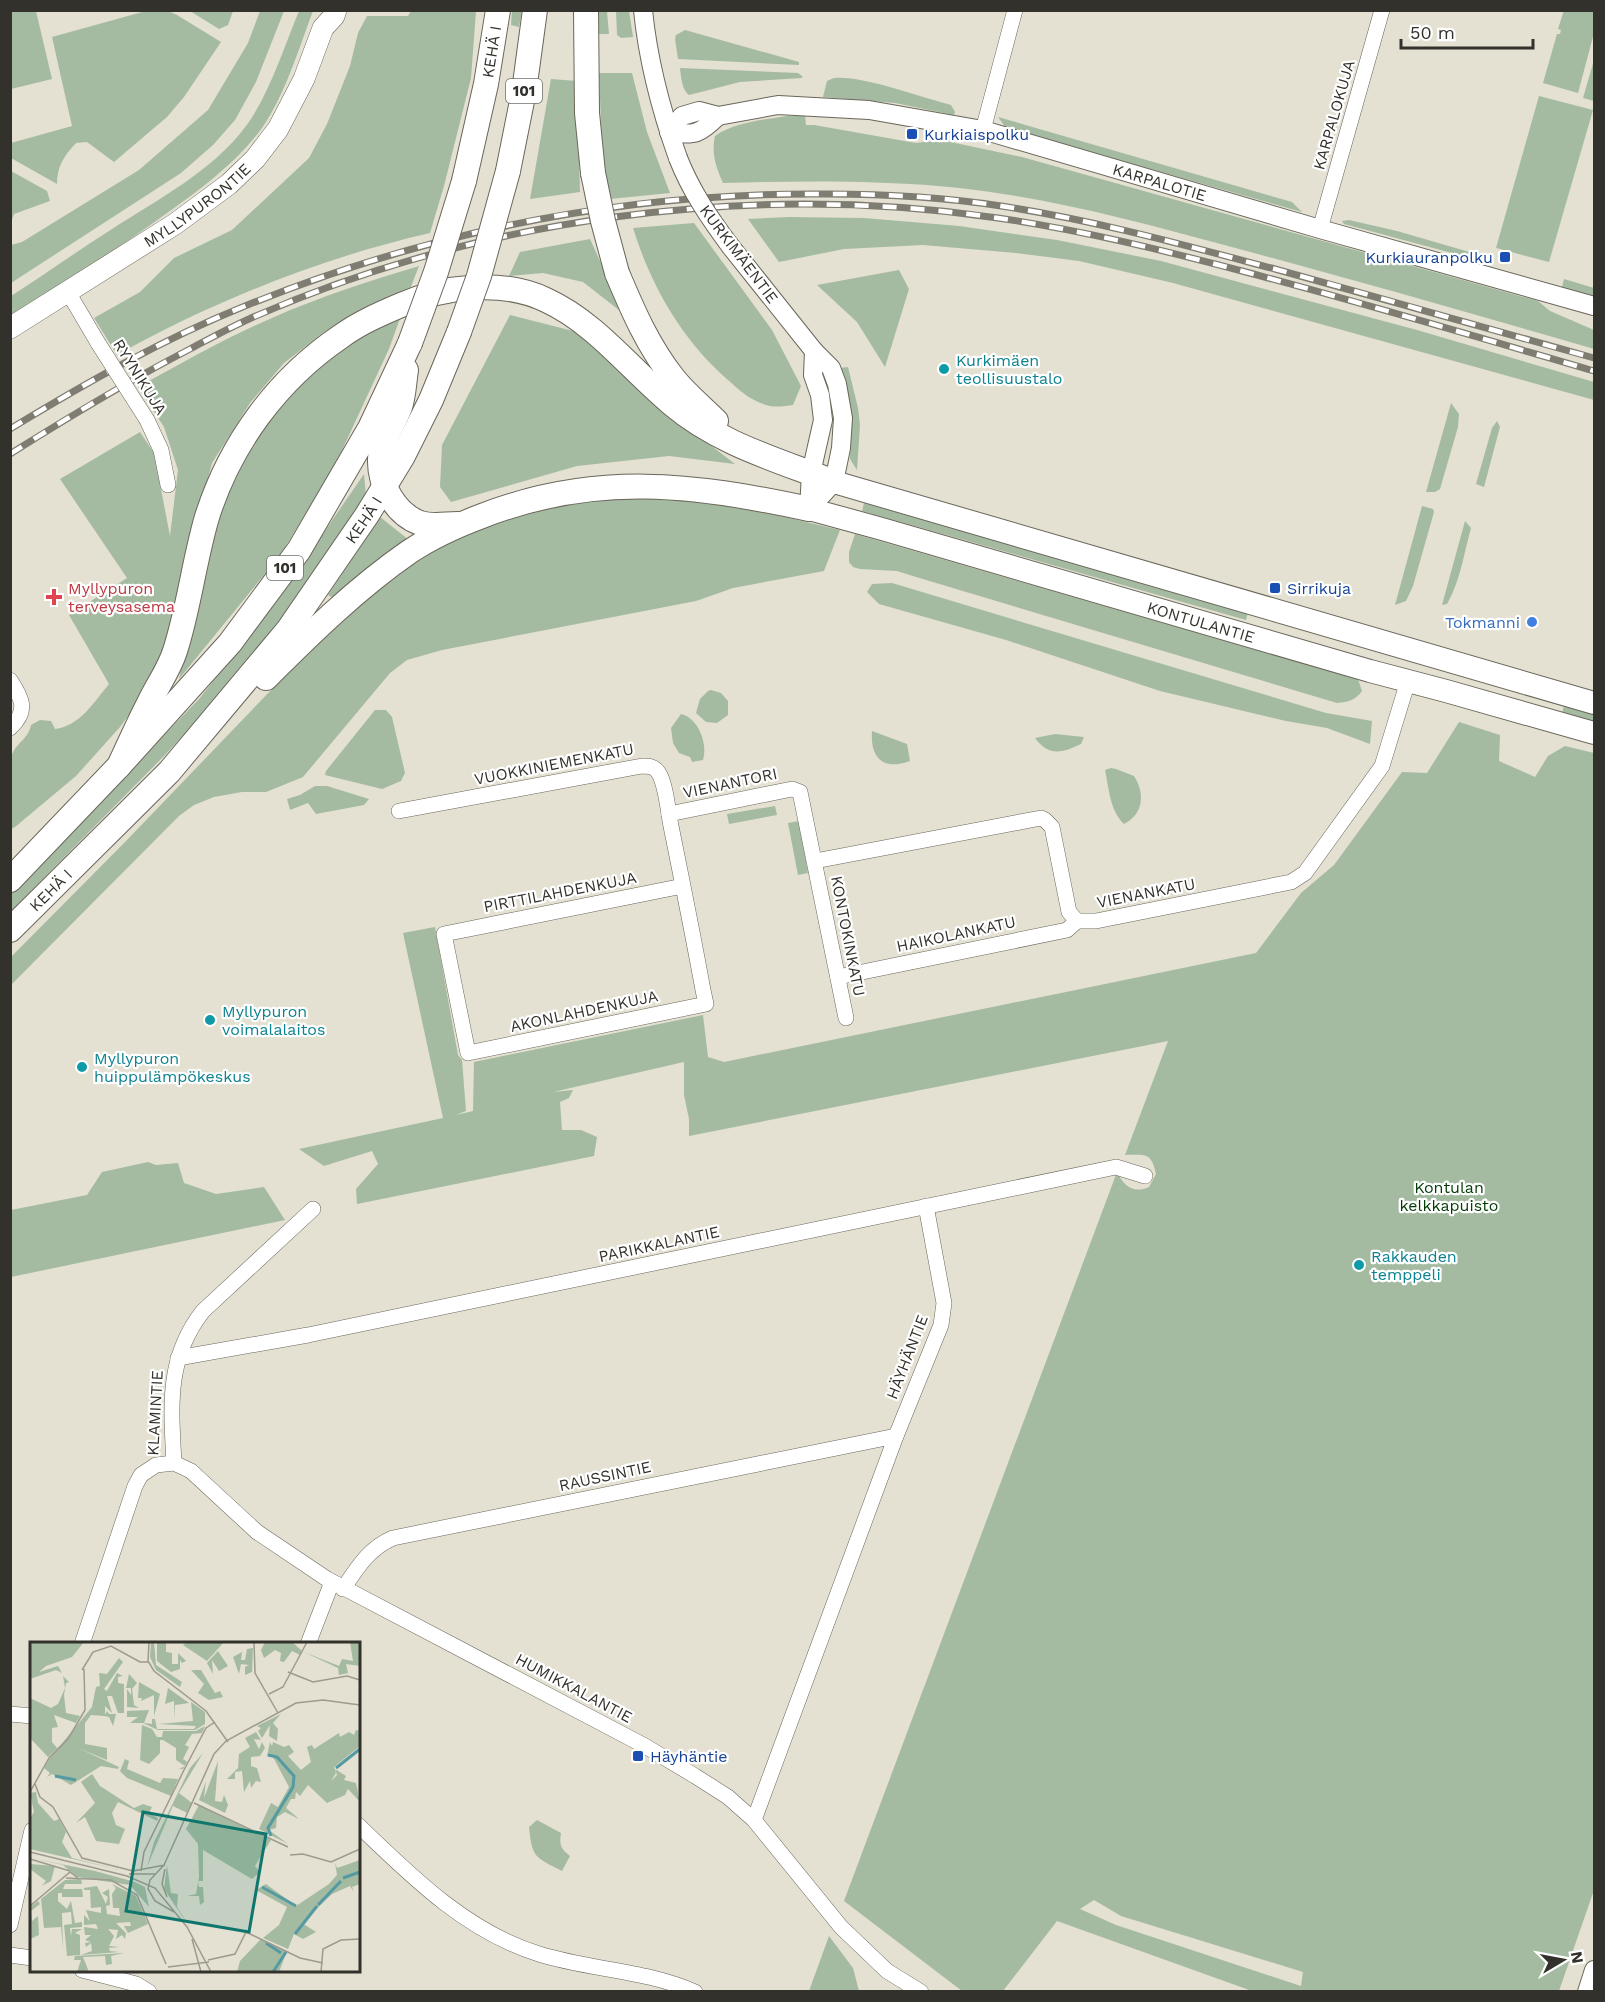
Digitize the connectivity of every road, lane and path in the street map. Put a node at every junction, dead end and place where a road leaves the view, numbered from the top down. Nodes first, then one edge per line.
1 (336, 10) edge
2 (498, 10) edge
3 (536, 10) edge
4 (586, 10) edge
5 (643, 10) edge
6 (1015, 10) edge
7 (1382, 10) edge
8 (321, 19) edge
9 (982, 130) junction
10 (669, 132) junction
11 (1320, 229) junction
12 (68, 292) junction
13 (1594, 306) edge
14 (10, 328) edge
15 (410, 343) junction
16 (814, 351) junction
17 (753, 451) junction
18 (811, 473) junction
19 (834, 482) junction
20 (168, 485) dead end
21 (385, 487) junction
22 (809, 509) junction
23 (463, 523) junction
24 (10, 680) edge
25 (1408, 681) junction
26 (1594, 703) edge
27 (10, 728) edge
28 (1594, 733) edge
29 (119, 766) junction
30 (169, 771) junction
31 (399, 811) dead end
32 (669, 814) junction
33 (815, 861) junction
34 (10, 880) edge
35 (683, 886) junction
36 (1077, 921) junction
37 (10, 930) edge
38 (838, 977) junction
39 (706, 1004) joint
40 (846, 1018) dead end
41 (468, 1053) joint
42 (1145, 1176) dead end
43 (926, 1206) junction
44 (313, 1209) dead end
45 (178, 1358) junction
46 (896, 1436) junction
47 (174, 1463) junction
48 (338, 1585) junction
49 (83, 1642) edge
50 (309, 1642) edge
51 (10, 1714) edge
52 (30, 1716) edge
53 (754, 1820) junction
54 (360, 1828) edge
55 (30, 1839) edge
56 (10, 1924) edge
57 (10, 1955) edge
58 (30, 1958) edge
59 (1594, 1970) edge
60 (86, 1972) edge
61 (149, 1992) edge
62 (695, 1992) edge
63 (921, 1992) edge
64 (1587, 1992) edge

1 - 8 main road, MYLLYPURONTIE
2 - 15 highway, KEHÄ I / 101, bridge
3 - 21 highway, KEHÄ I / 101, bridge
4 - 17 highway, bridge
5 - 10 street, KURKIMÄENTIE
6 - 9 street
7 - 11 street, KARPALOKUJA
8 - 12 main road, MYLLYPURONTIE
9 - 10 street, KARPALOTIE
9 - 11 street, KARPALOTIE
10 - 16 street, KURKIMÄENTIE, bridge
11 - 13 street, KARPALOTIE
12 - 14 main road, MYLLYPURONTIE
12 - 20 street, RYYNIKUJA, bridge
15 - 21 highway
15 - 29 highway, KEHÄ I / 101
16 - 18 street
16 - 19 street, KURKIMÄENTIE
17 - 18 highway
17 - 29 highway
18 - 19 highway
18 - 22 street
19 - 22 street
19 - 26 main road, KONTULANTIE
21 - 23 highway
21 - 30 highway, KEHÄ I / 101
22 - 23 highway
22 - 25 main road, KONTULANTIE
23 - 30 highway
24 - 27 street
25 - 28 main road, KONTULANTIE
25 - 36 street, VIENANKATU
29 - 34 highway, KEHÄ I / 101
30 - 37 highway, KEHÄ I / 101
31 - 32 street, VUOKKINIEMENKATU
32 - 33 street, VIENANTORI
32 - 35 street, VUOKKINIEMENKATU
33 - 36 street, VIENANKATU
33 - 38 street, KONTOKINKATU
35 - 39 street, VUOKKINIEMENKATU
35 - 41 street, PIRTTILAHDENKUJA
36 - 38 street, HAIKOLANKATU
38 - 40 street, KONTOKINKATU
39 - 41 street, AKONLAHDENKUJA
42 - 43 street, PARIKKALANTIE
43 - 45 street, PARIKKALANTIE
43 - 46 street, HÄYHÄNTIE
44 - 45 street, KLAMINTIE
45 - 47 street, KLAMINTIE
46 - 48 street, RAUSSINTIE
46 - 53 street, HÄYHÄNTIE
47 - 48 street, HUMIKKALANTIE
47 - 49 street, KLAMINTIE
48 - 50 street, RAUSSINTIE
48 - 53 street, HUMIKKALANTIE
51 - 52 street
53 - 63 street, HUMIKKALANTIE
54 - 62 street
55 - 56 street
57 - 58 street
59 - 64 street
60 - 61 street

